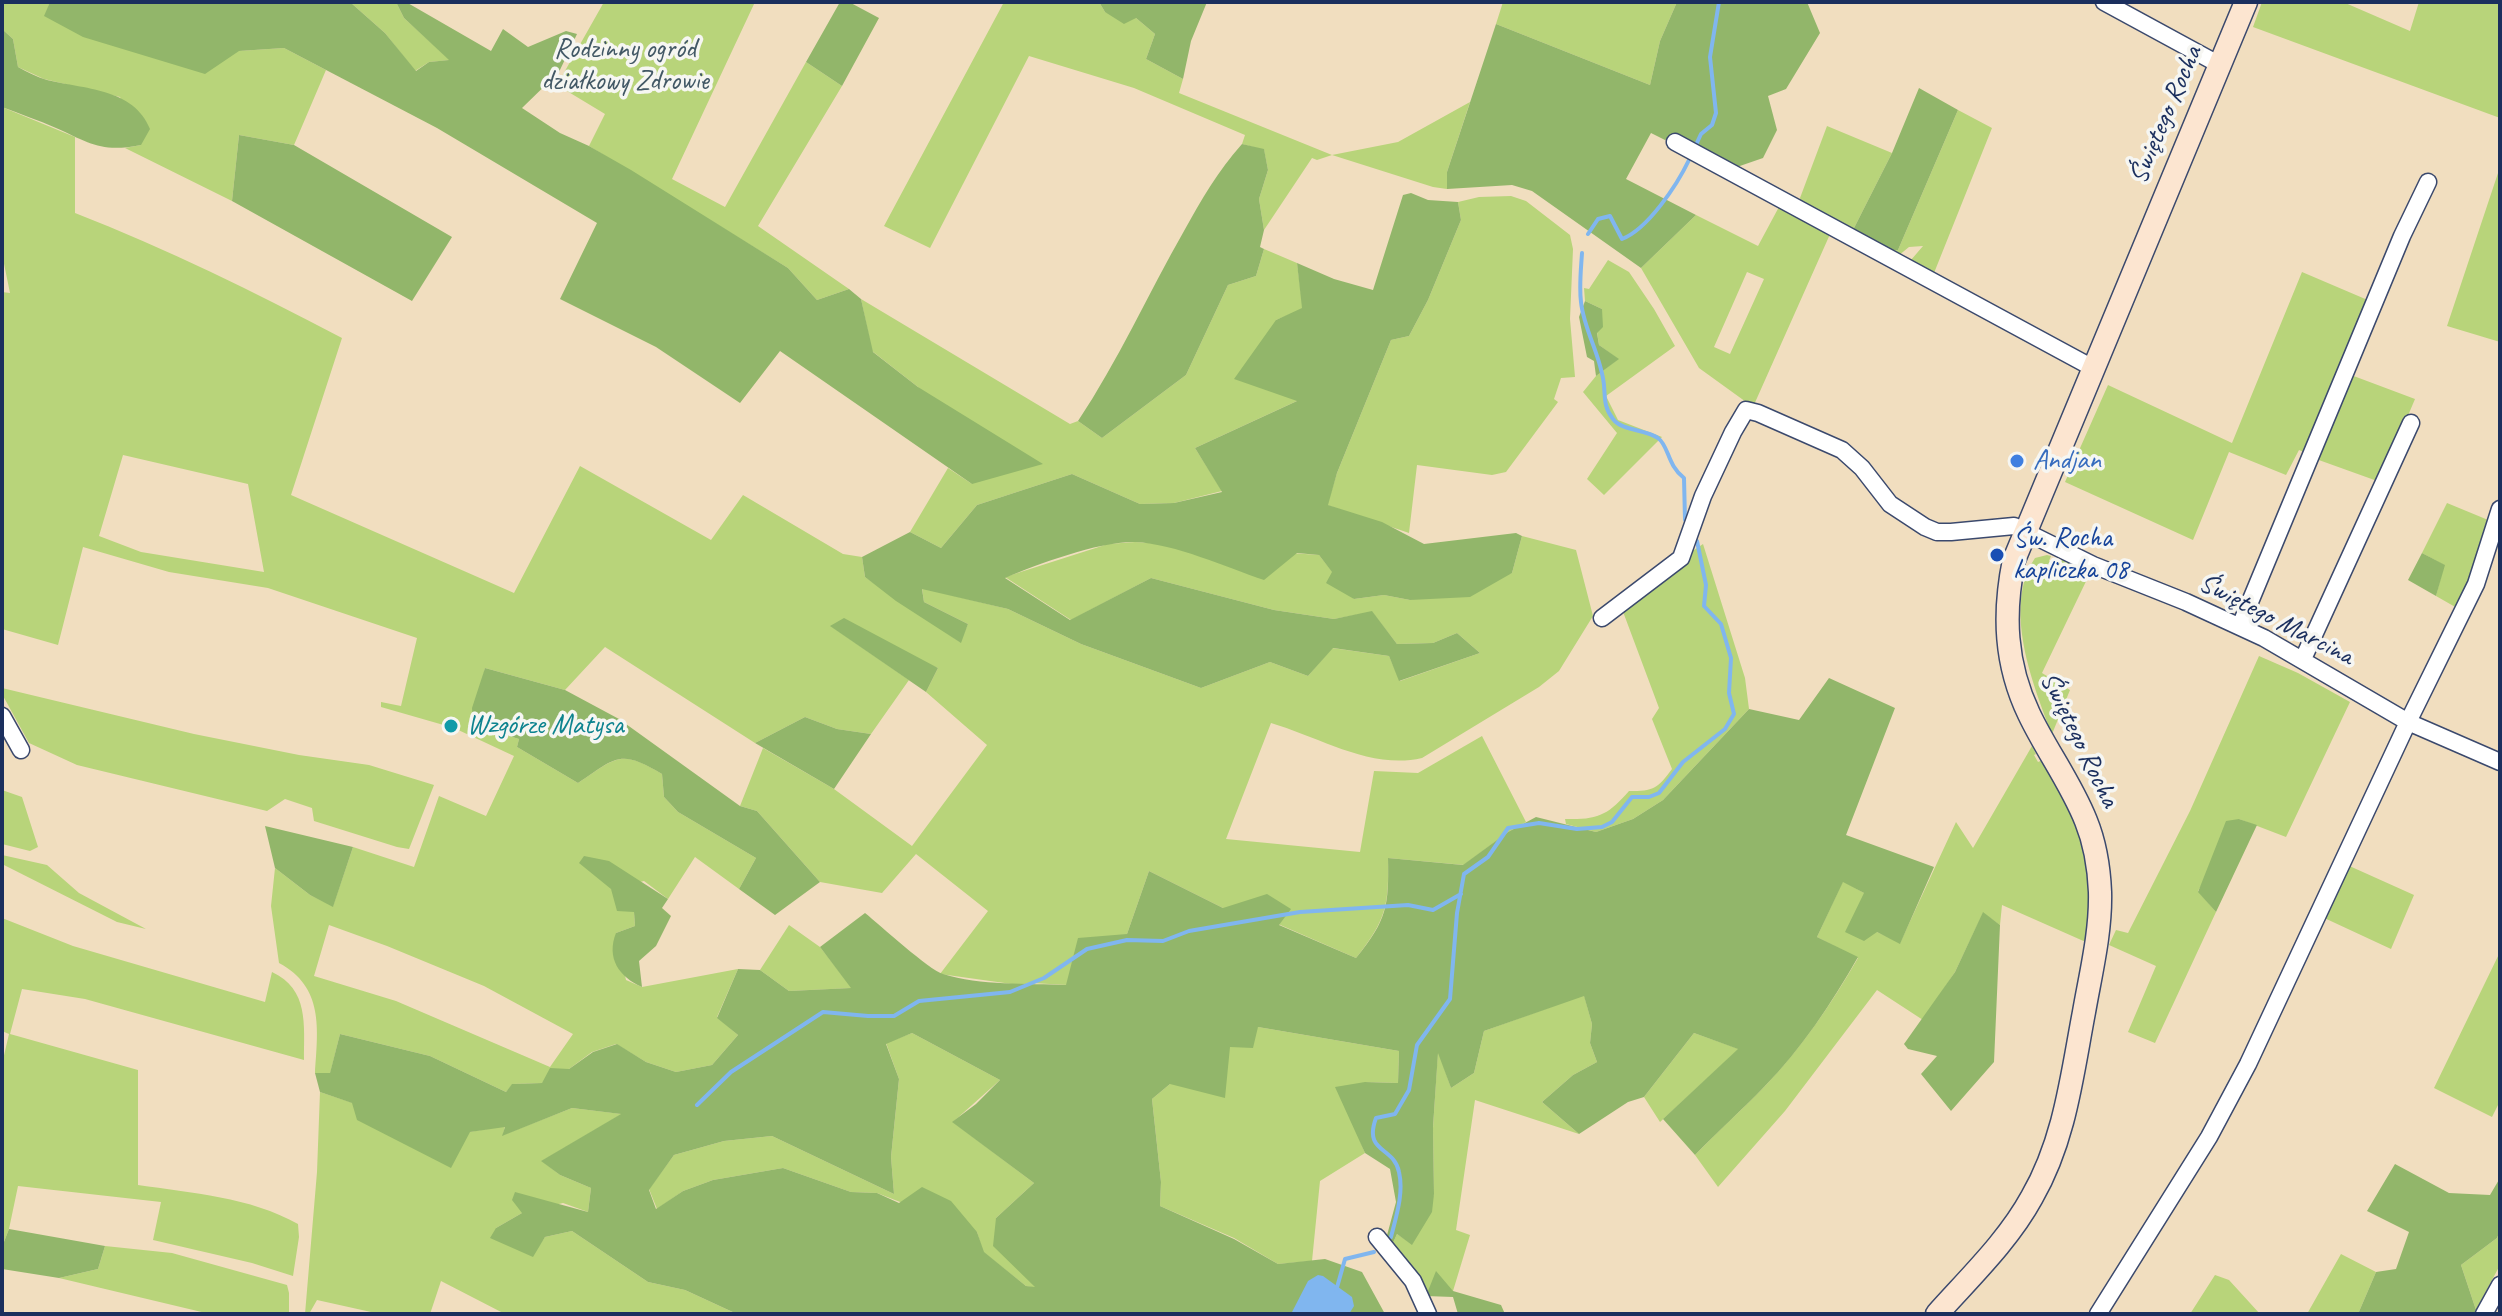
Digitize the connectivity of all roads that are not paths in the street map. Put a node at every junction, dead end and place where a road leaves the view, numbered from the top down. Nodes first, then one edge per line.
1 (2104, 2) edge
2 (2246, 2) edge
3 (2220, 65) junction
4 (1675, 142) dead end
5 (2428, 182) dead end
6 (2093, 368) junction
7 (2411, 423) dead end
8 (2500, 509) edge
9 (2025, 531) junction
10 (1602, 618) dead end
11 (2240, 626) junction
12 (2303, 659) junction
13 (2, 716) edge
14 (2408, 722) junction
15 (21, 750) dead end
16 (2500, 762) edge
17 (1377, 1237) dead end
18 (2500, 1285) edge
19 (1428, 1314) edge
20 (1937, 1314) edge
21 (2098, 1314) edge
22 (2484, 1314) edge

1 - 3 street
2 - 3 street, Świętego Rocha
3 - 6 street, Świętego Rocha
4 - 6 street
5 - 11 street
6 - 9 street, Świętego Rocha
7 - 12 street
8 - 14 street
9 - 10 street
9 - 11 street, Świętego Marcina
9 - 20 street, Świętego Rocha
11 - 12 street, Świętego Marcina
12 - 14 street, Świętego Marcina
13 - 15 street
14 - 16 street, Świętego Marcina
14 - 21 street
17 - 19 street
18 - 22 street

